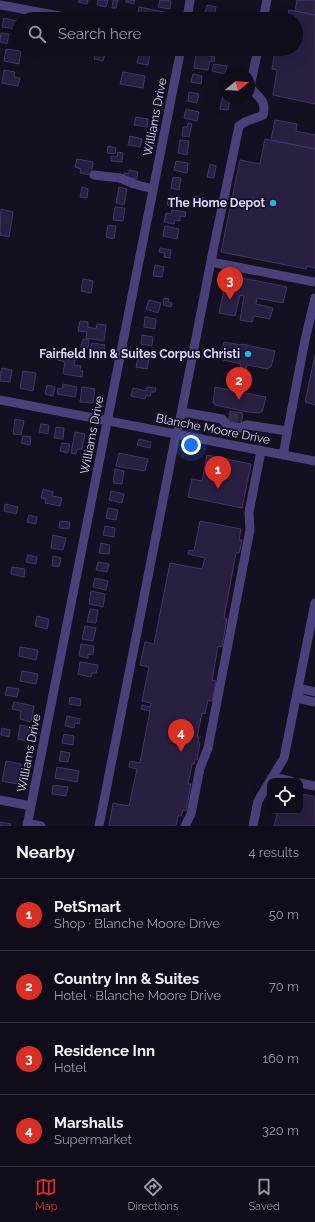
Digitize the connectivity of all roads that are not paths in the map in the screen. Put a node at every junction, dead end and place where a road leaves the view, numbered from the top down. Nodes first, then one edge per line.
1 (190, 0) edge
2 (267, 0) edge
3 (0, 4) edge
4 (41, 12) edge
5 (188, 12) edge
6 (264, 12) edge
7 (180, 56) edge
8 (257, 56) edge
9 (94, 175) dead end
10 (153, 189) junction
11 (211, 262) junction
12 (315, 282) edge
13 (315, 298) edge
14 (0, 400) edge
15 (182, 412) junction
16 (107, 421) junction
17 (288, 431) junction
18 (177, 434) junction
19 (261, 451) junction
20 (283, 455) junction
21 (315, 462) edge
22 (315, 603) edge
23 (297, 692) junction
24 (315, 692) edge
25 (315, 702) edge
26 (272, 778) edge
27 (303, 784) edge
28 (267, 786) edge
29 (315, 786) edge
30 (0, 800) edge
31 (31, 806) junction
32 (27, 825) edge
33 (41, 826) edge
34 (100, 826) edge
35 (185, 826) edge
36 (253, 826) edge

1 - 5 street
2 - 6 street
3 - 4 street
7 - 10 street, Williams Drive
8 - 11 street
9 - 10 street
10 - 16 street, Williams Drive
11 - 12 street
11 - 15 street
13 - 17 street
14 - 16 street, Blanche Moore Drive
15 - 17 street
15 - 18 street
16 - 18 street, Blanche Moore Drive
16 - 31 street, Williams Drive
17 - 20 street
18 - 19 street, Blanche Moore Drive
18 - 34 street
19 - 20 street, Blanche Moore Drive
19 - 35 street
20 - 21 street, Blanche Moore Drive
22 - 23 street
23 - 24 street
23 - 25 street
23 - 26 street
27 - 29 street
28 - 36 street
30 - 31 street
31 - 32 street, Williams Drive
32 - 33 street

